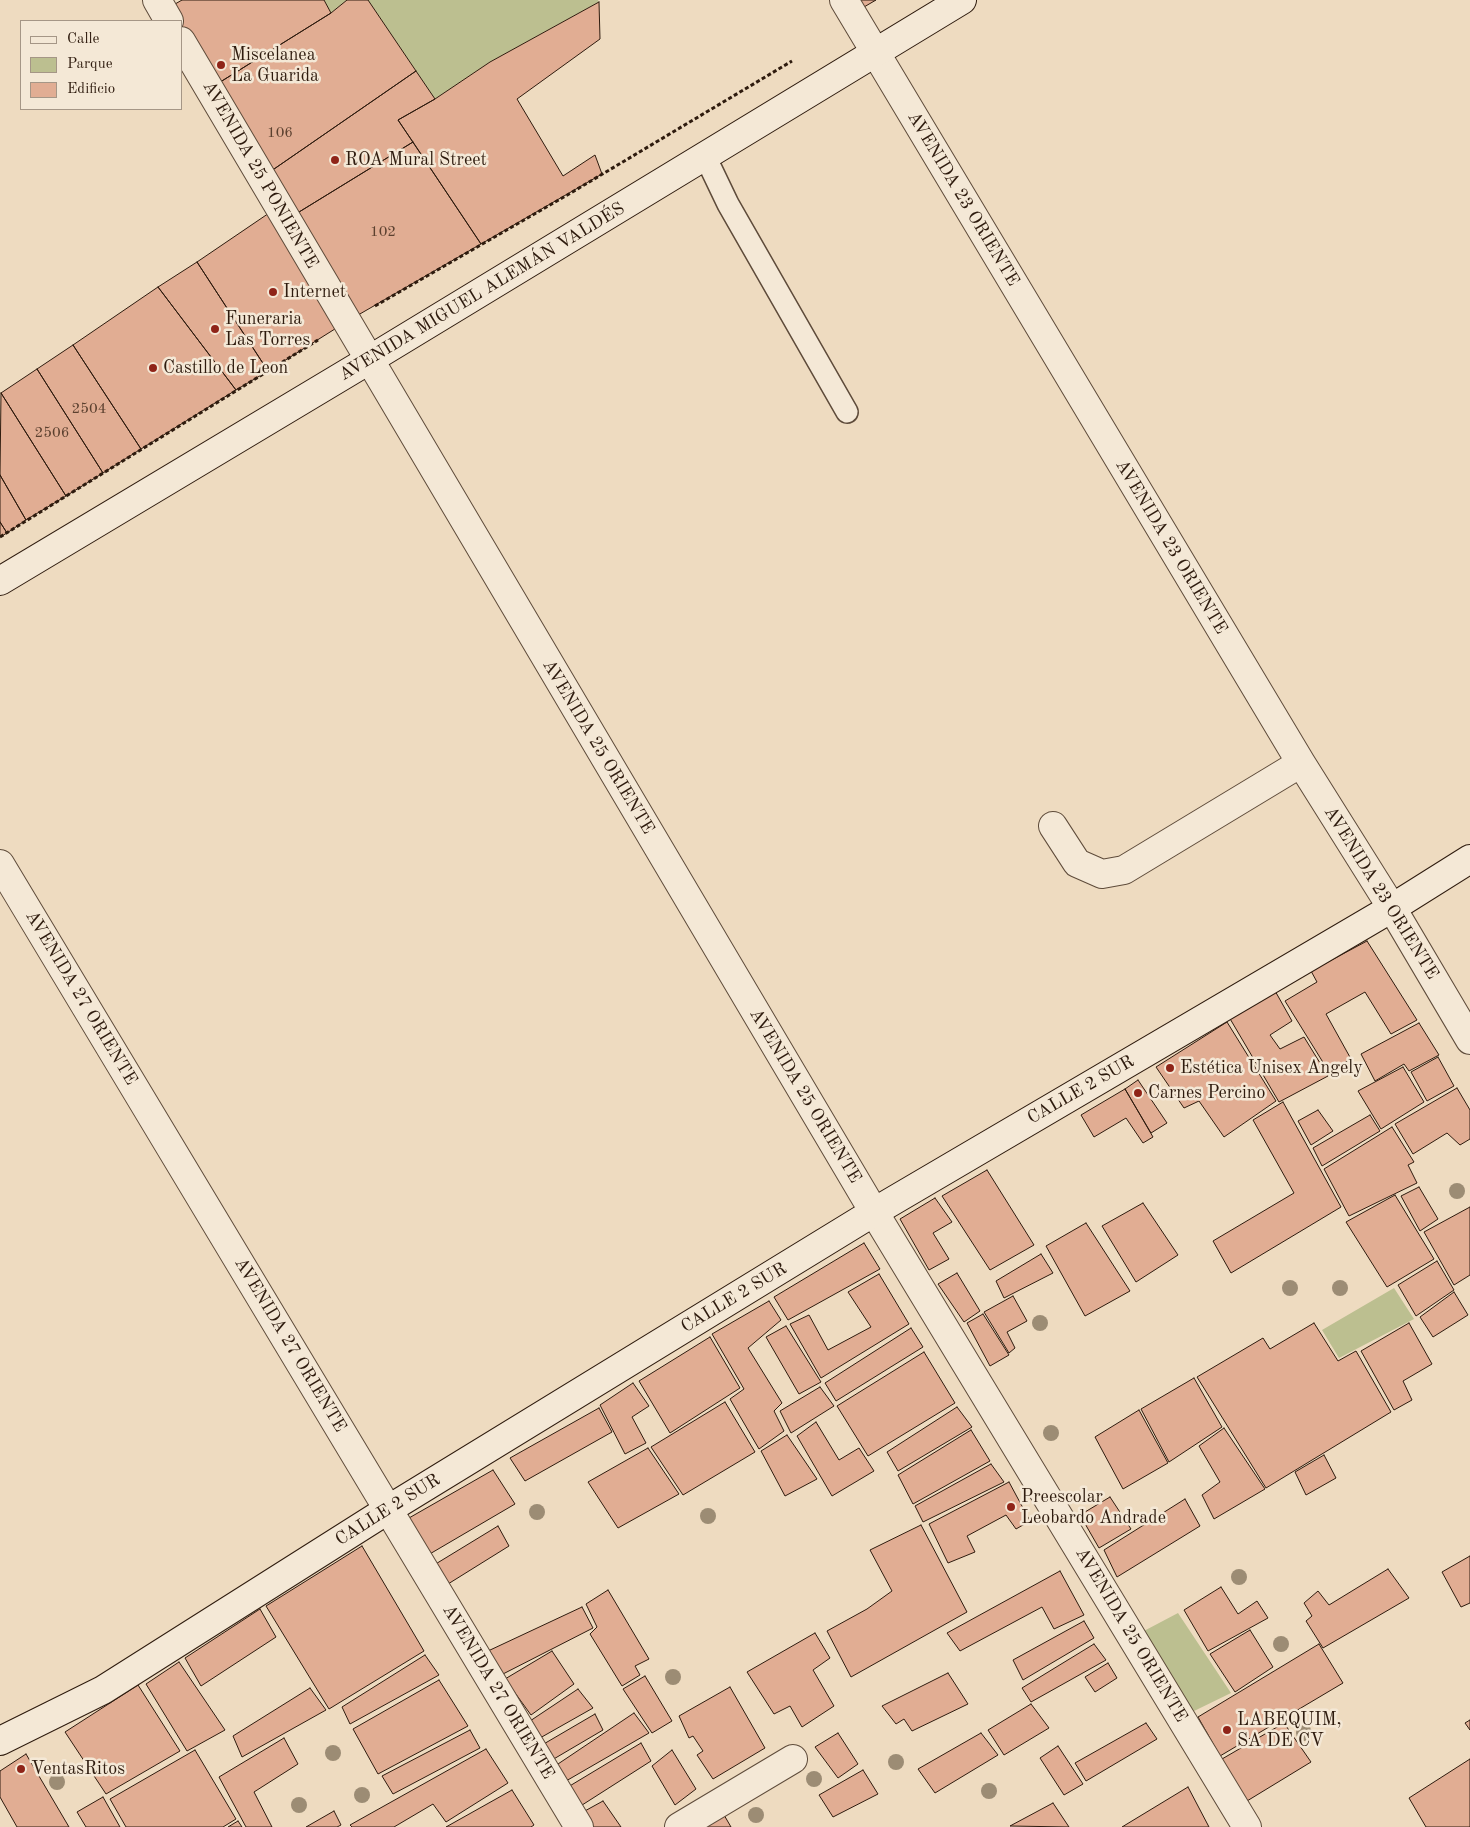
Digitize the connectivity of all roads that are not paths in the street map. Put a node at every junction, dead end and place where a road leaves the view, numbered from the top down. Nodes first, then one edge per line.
1 (157, 0) edge
2 (844, 0) edge
3 (962, 0) edge
4 (169, 20) edge
5 (182, 43) edge
6 (875, 52) junction
7 (705, 156) junction
8 (369, 360) junction
9 (847, 412) dead end
10 (0, 581) edge
11 (1301, 763) junction
12 (1053, 826) dead end
13 (1470, 859) edge
14 (0, 864) edge
15 (1392, 908) junction
16 (1470, 1040) edge
17 (874, 1212) junction
18 (389, 1509) junction
19 (0, 1741) edge
20 (793, 1759) dead end
21 (578, 1827) edge
22 (679, 1827) edge
23 (1247, 1827) edge

1 - 4 street
2 - 6 street, AVENIDA 23 ORIENTE
3 - 6 street, AVENIDA MIGUEL ALEMÁN VALDÉS
5 - 8 street, AVENIDA 25 PONIENTE
6 - 7 street, AVENIDA MIGUEL ALEMÁN VALDÉS
6 - 11 street, AVENIDA 23 ORIENTE
7 - 8 street, AVENIDA MIGUEL ALEMÁN VALDÉS
7 - 9 lane
8 - 10 street, AVENIDA MIGUEL ALEMÁN VALDÉS
8 - 17 street, AVENIDA 25 ORIENTE
11 - 12 street
11 - 15 street, AVENIDA 23 ORIENTE
13 - 15 street, CALLE 2 SUR
14 - 18 street, AVENIDA 27 ORIENTE
15 - 16 street, AVENIDA 23 ORIENTE
15 - 17 street, CALLE 2 SUR
17 - 18 street, CALLE 2 SUR
17 - 23 street, AVENIDA 25 ORIENTE
18 - 19 street, CALLE 2 SUR
18 - 21 street, AVENIDA 27 ORIENTE
20 - 22 street

